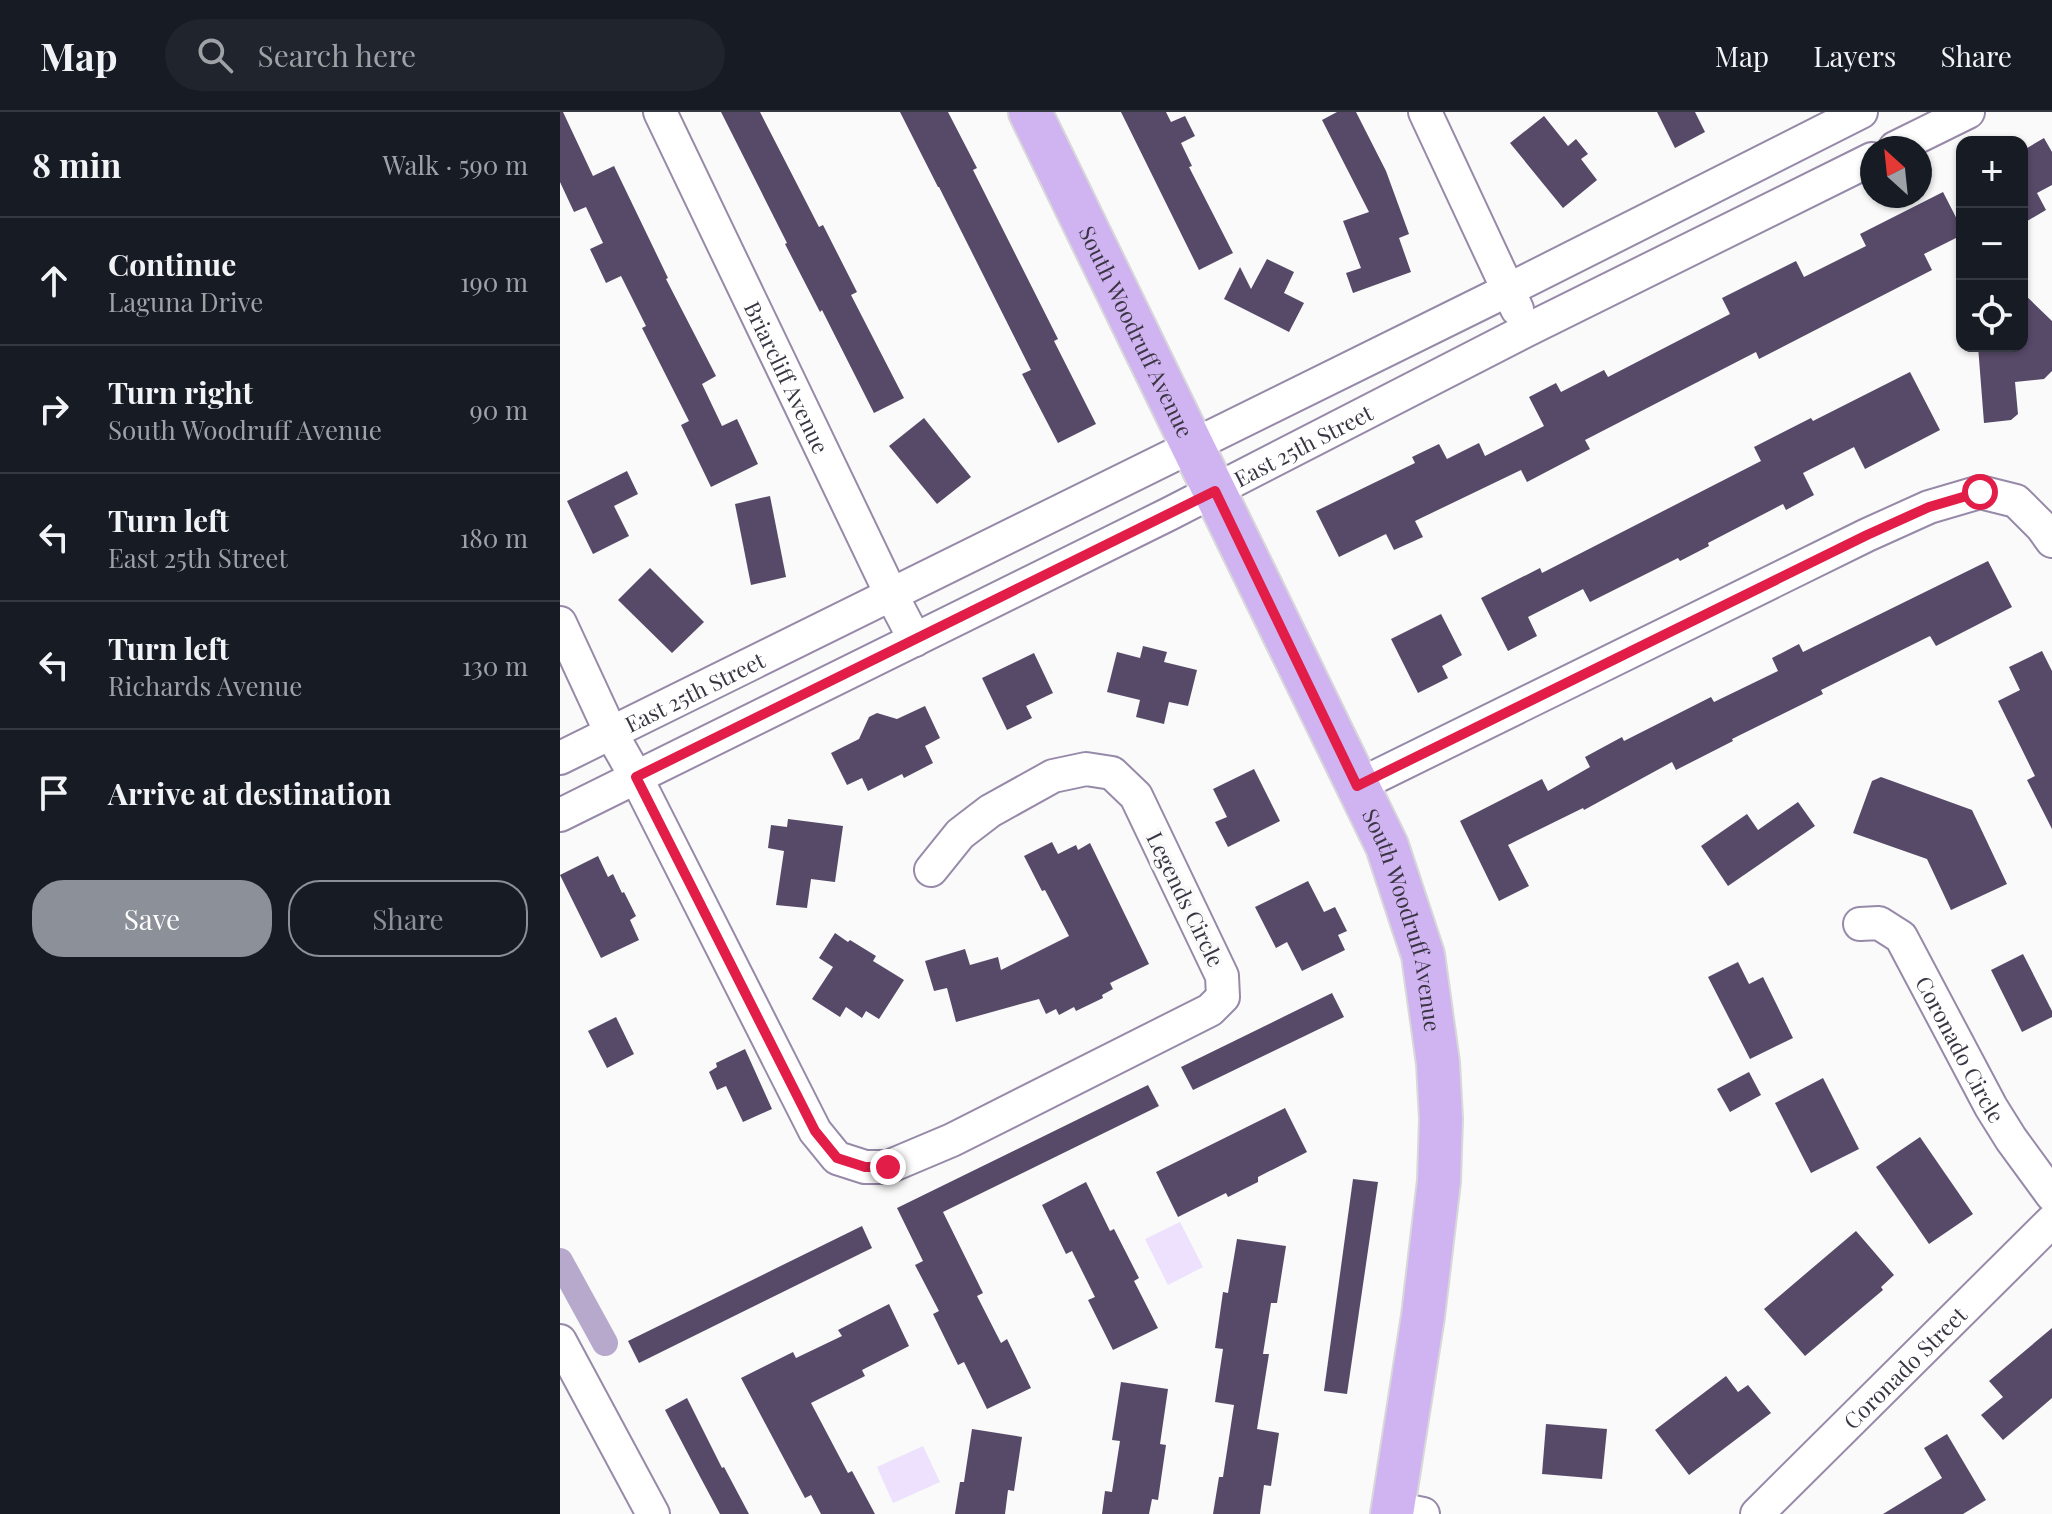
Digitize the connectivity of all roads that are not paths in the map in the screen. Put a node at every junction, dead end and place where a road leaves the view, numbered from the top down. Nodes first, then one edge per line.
1 (660, 112) edge
2 (1030, 112) edge
3 (1425, 112) edge
4 (1861, 112) edge
5 (1968, 112) edge
6 (1818, 122) edge
7 (1919, 136) edge
8 (1858, 166) edge
9 (1508, 290) junction
10 (1527, 330) junction
11 (1191, 445) junction
12 (1215, 491) junction
13 (2052, 541) edge
14 (891, 594) junction
15 (560, 623) edge
16 (915, 640) junction
17 (611, 733) junction
18 (560, 758) edge
19 (636, 777) junction
20 (1372, 779) junction
21 (560, 815) edge
22 (931, 870) dead end
23 (1860, 924) dead end
24 (2052, 1195) edge
25 (2052, 1221) edge
26 (560, 1341) edge
27 (1402, 1512) edge
28 (653, 1514) edge
29 (1757, 1514) edge

1 - 14 street, Briarcliff Avenue
2 - 11 main road, South Woodruff Avenue
3 - 9 street
4 - 6 street, East 25th Street
5 - 7 street
6 - 8 street
6 - 9 street, East 25th Street
8 - 10 street, East 25th Street
9 - 10 street
9 - 11 street, East 25th Street
10 - 12 street, East 25th Street
11 - 12 main road, South Woodruff Avenue
11 - 14 street, East 25th Street
12 - 16 street, East 25th Street
12 - 20 main road, South Woodruff Avenue
13 - 20 street
14 - 16 street, Briarcliff Avenue
14 - 17 street, East 25th Street
15 - 17 street, Legends Circle
16 - 19 street, East 25th Street
17 - 18 street, East 25th Street
17 - 19 street, Legends Circle
19 - 21 street, East 25th Street
19 - 22 street, Legends Circle
20 - 27 main road, South Woodruff Avenue
23 - 24 street, Coronado Circle
25 - 29 street, Coronado Street
26 - 28 street

